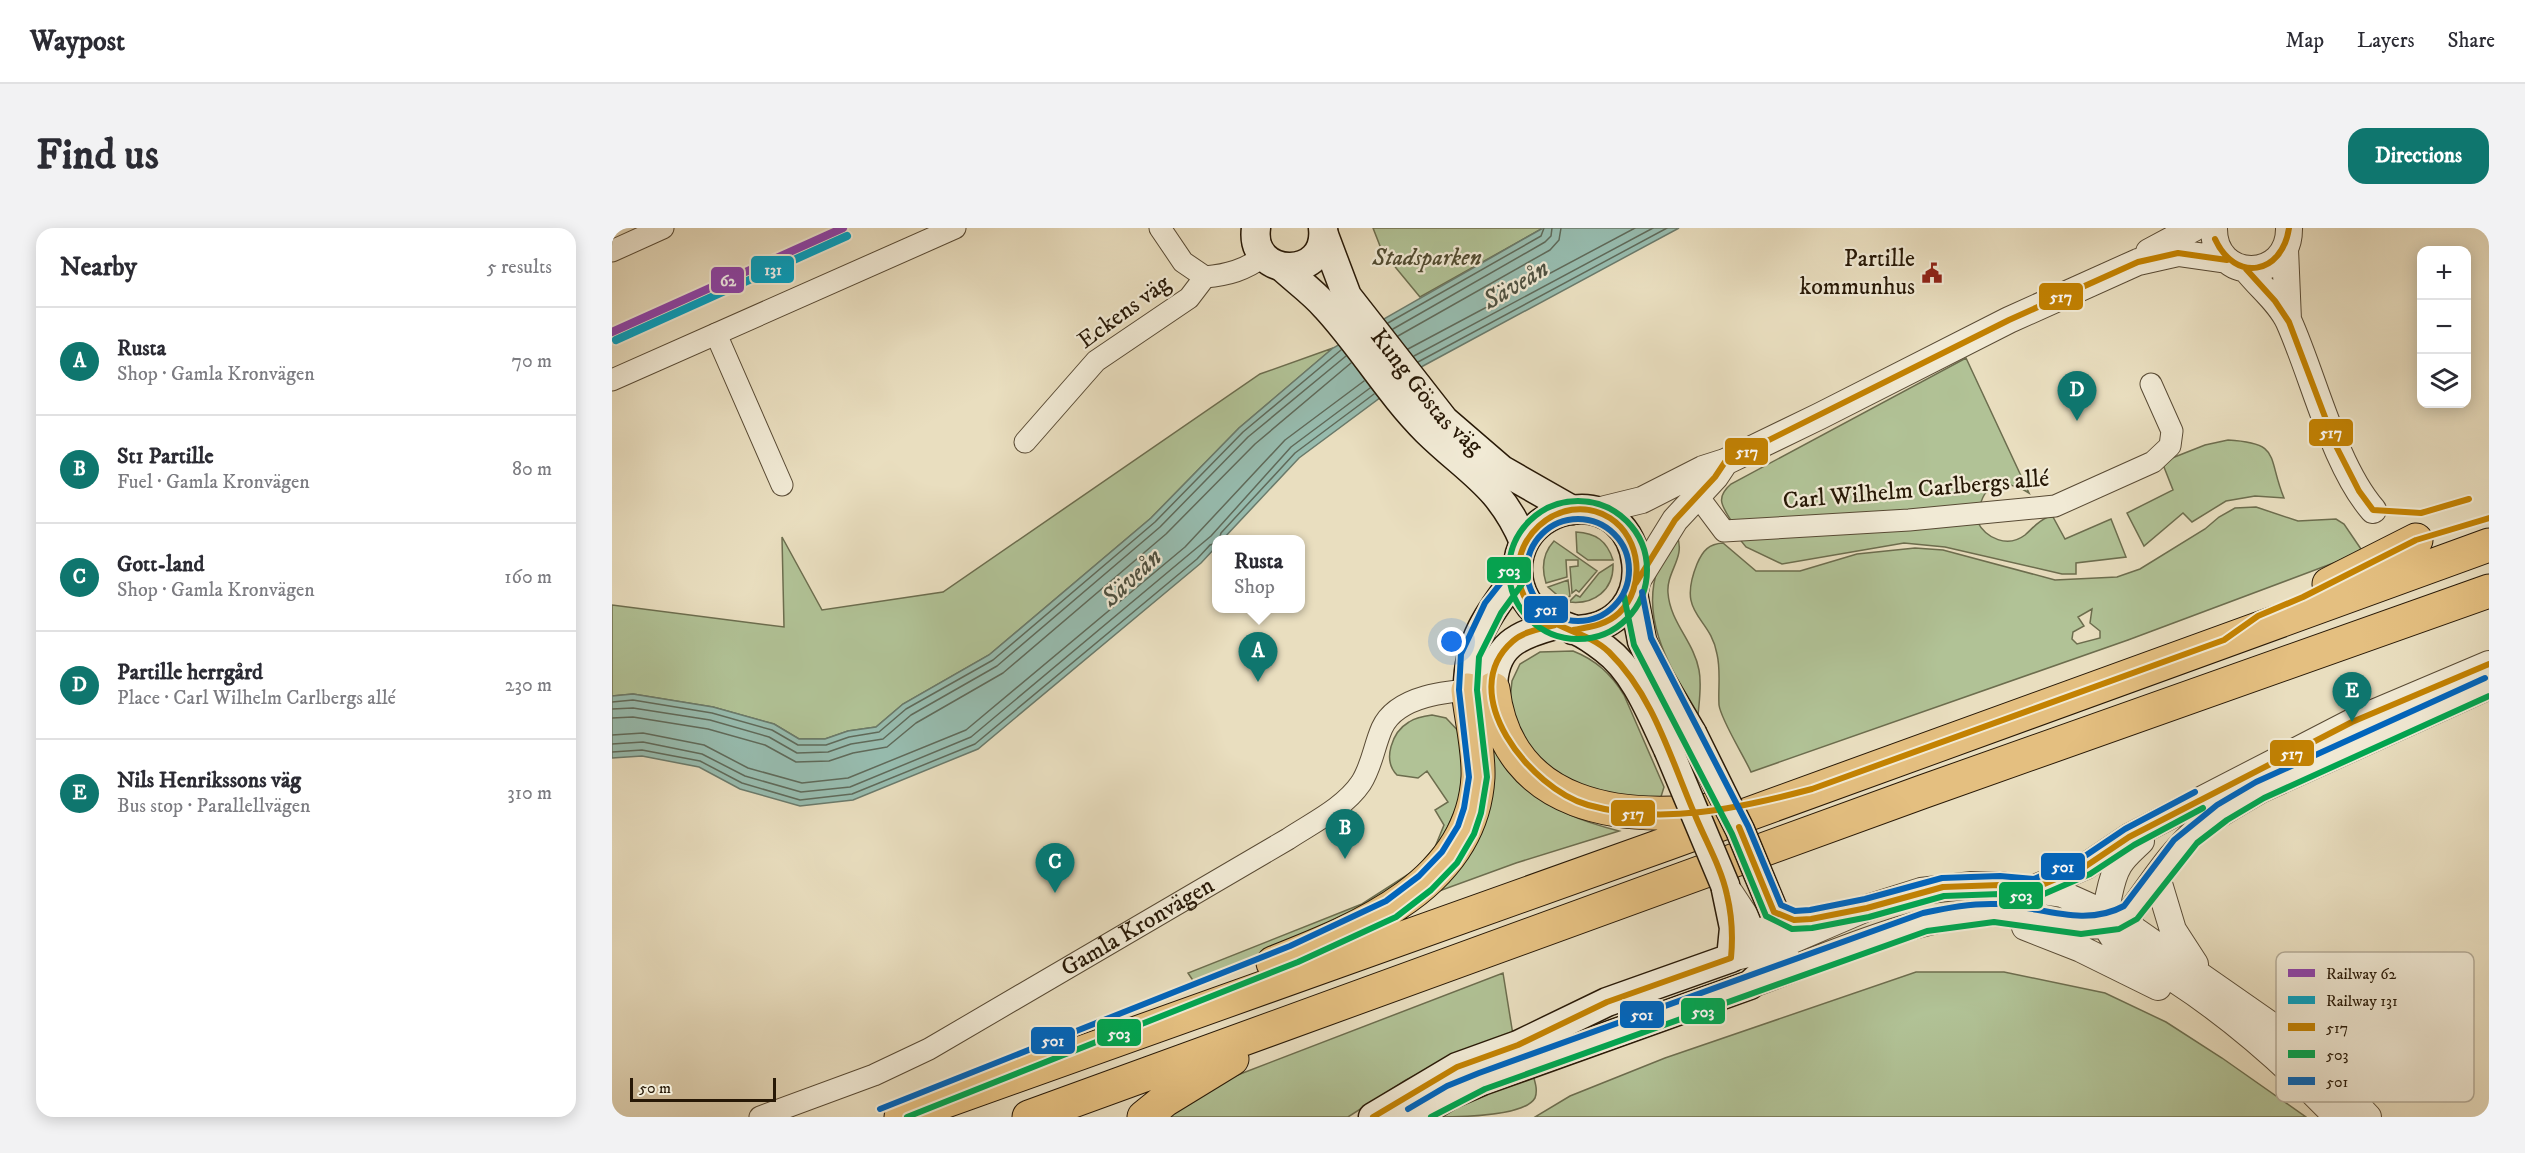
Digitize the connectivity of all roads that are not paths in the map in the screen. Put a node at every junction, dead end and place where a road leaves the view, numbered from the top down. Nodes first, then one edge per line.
1 (663, 228) edge
2 (955, 228) edge
3 (1160, 228) edge
4 (1256, 228) edge
5 (2194, 228) edge
6 (2214, 228) edge
7 (1325, 231) edge
8 (2290, 236) edge
9 (612, 251) edge
10 (1273, 262) junction
11 (2138, 262) junction
12 (2236, 265) junction
13 (1205, 277) junction
14 (2288, 320) junction
15 (1351, 321) junction
16 (716, 334) junction
17 (612, 380) edge
18 (2151, 384) dead end
19 (1412, 398) junction
20 (1025, 442) dead end
21 (782, 485) dead end
22 (1690, 487) junction
23 (2373, 510) dead end
24 (1583, 511) junction
25 (2416, 540) dead end
26 (1524, 542) junction
27 (2489, 545) edge
28 (1518, 575) junction
29 (1635, 588) junction
30 (2489, 591) edge
31 (1564, 627) junction
32 (2224, 640) junction
33 (2489, 664) edge
34 (2489, 686) edge
35 (1481, 689) junction
36 (1812, 789) junction
37 (2163, 820) junction
38 (2157, 877) junction
39 (2035, 888) junction
40 (1867, 908) junction
41 (1774, 912) junction
42 (1995, 913) junction
43 (2111, 919) junction
44 (1741, 926) junction
45 (1776, 947) junction
46 (1731, 958) junction
47 (1806, 965) junction
48 (2199, 985) junction
49 (1750, 986) junction
50 (1309, 1015) junction
51 (2276, 1029) edge
52 (2276, 1058) edge
53 (2322, 1102) edge
54 (2354, 1102) edge
55 (760, 1117) edge
56 (884, 1117) edge
57 (901, 1117) edge
58 (1029, 1117) edge
59 (1144, 1117) edge
60 (1373, 1117) edge
61 (1413, 1117) edge
62 (2337, 1117) edge
63 (2368, 1117) edge

1 - 9 street
2 - 16 street
3 - 13 street, Eckens väg
4 - 10 main road
5 - 11 street
6 - 12 street
7 - 10 main road, Kung Göstas väg
7 - 15 main road, Kung Göstas väg
8 - 12 street
8 - 14 street
10 - 13 street, Eckens väg
10 - 15 main road, Kung Göstas väg
11 - 12 street
11 - 22 street
12 - 14 street
13 - 20 street, Eckens väg
14 - 23 street
15 - 19 main road, Kung Göstas väg
16 - 17 street
16 - 21 street
18 - 22 street, Carl Wilhelm Carlbergs allé
19 - 24 main road, Kung Göstas väg
19 - 26 main road, Kung Göstas väg
22 - 24 street
22 - 29 street
24 - 26 main road
24 - 29 main road
25 - 32 highway
26 - 28 main road
27 - 32 highway
28 - 31 main road
28 - 35 main road
29 - 31 main road
29 - 41 main road, bridge
30 - 50 highway
31 - 35 main road
31 - 44 main road, bridge
32 - 36 highway
33 - 37 street
34 - 38 street
35 - 36 highway
35 - 55 street, Gamla Kronvägen
35 - 56 highway
36 - 57 highway
37 - 39 street
37 - 43 street
38 - 43 street
38 - 48 street
39 - 40 street
39 - 43 street
40 - 41 street
40 - 45 street
41 - 45 main road
42 - 43 street
42 - 47 street
42 - 48 street
43 - 48 street
44 - 45 street
44 - 46 main road
45 - 46 street
45 - 47 street
45 - 49 main road
46 - 60 main road
47 - 49 street
48 - 51 street
48 - 52 street
49 - 61 main road
50 - 58 highway
50 - 59 highway
53 - 62 street
54 - 63 street

